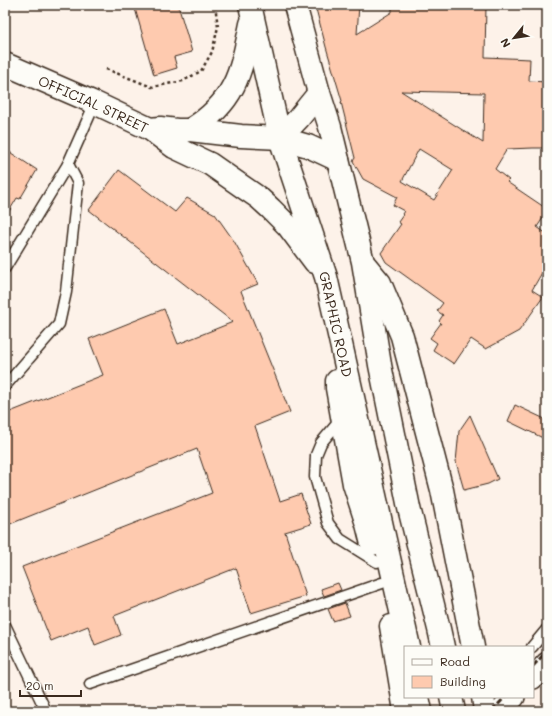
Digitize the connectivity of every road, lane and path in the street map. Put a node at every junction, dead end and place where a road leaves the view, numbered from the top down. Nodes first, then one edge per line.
1 (215, 5) edge
2 (295, 5) edge
3 (252, 11) edge
4 (5, 64) edge
5 (106, 69) dead end
6 (319, 92) junction
7 (95, 103) junction
8 (150, 129) junction
9 (190, 130) junction
10 (280, 138) junction
11 (338, 160) junction
12 (68, 164) junction
13 (363, 262) junction
14 (5, 268) edge
15 (326, 277) junction
16 (342, 346) junction
17 (5, 386) edge
18 (342, 418) junction
19 (377, 562) junction
20 (382, 583) junction
21 (5, 625) edge
22 (547, 629) edge
23 (441, 638) edge
24 (408, 639) edge
25 (473, 646) edge
26 (533, 646) edge
27 (547, 663) edge
28 (534, 677) edge
29 (90, 684) dead end
30 (418, 698) edge
31 (452, 698) edge
32 (513, 698) edge
33 (46, 711) edge
34 (405, 711) edge
35 (420, 711) edge
36 (454, 711) edge
37 (501, 711) edge

1 - 5 path
2 - 6 main road
3 - 9 main road
3 - 10 main road, GRAPHIC ROAD
4 - 7 main road, OFFICIAL STREET
6 - 10 main road
6 - 11 main road
7 - 8 main road, OFFICIAL STREET
7 - 12 lane
8 - 9 main road, OFFICIAL STREET
8 - 15 main road
9 - 10 main road, OFFICIAL STREET
10 - 11 main road, OFFICIAL STREET
10 - 15 main road, GRAPHIC ROAD
11 - 13 main road
12 - 14 lane
12 - 17 lane
13 - 23 main road
13 - 25 main road
15 - 16 main road, GRAPHIC ROAD
16 - 18 main road
16 - 24 main road, GRAPHIC ROAD
18 - 19 main road
18 - 19 lane
19 - 20 main road
20 - 29 lane
20 - 34 main road
21 - 33 lane
22 - 26 lane
27 - 28 street
30 - 35 main road
31 - 36 main road
32 - 37 street

